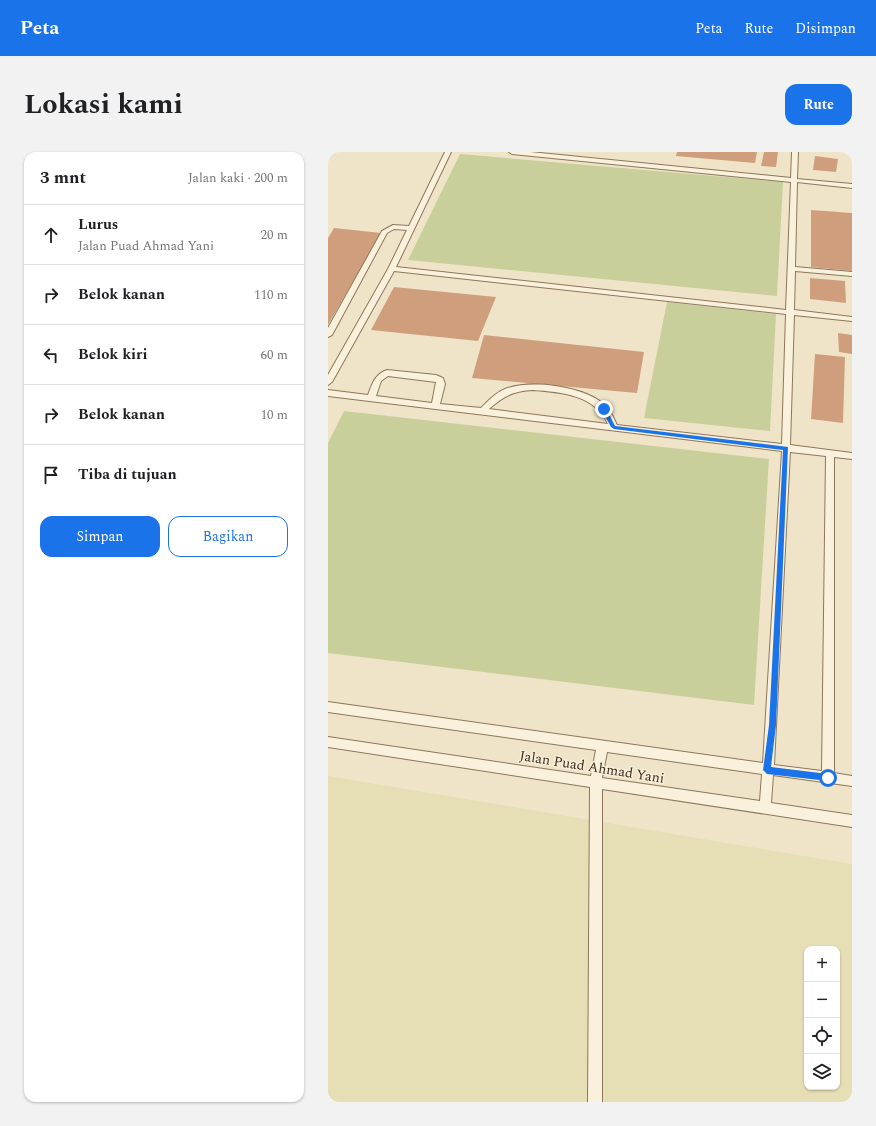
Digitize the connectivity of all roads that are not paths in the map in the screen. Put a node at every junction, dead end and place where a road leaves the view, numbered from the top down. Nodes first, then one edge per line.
1 (448, 152) edge
2 (512, 152) edge
3 (795, 152) edge
4 (794, 181) junction
5 (852, 186) edge
6 (411, 228) junction
7 (392, 269) junction
8 (791, 269) junction
9 (852, 274) edge
10 (790, 312) junction
11 (852, 319) edge
12 (328, 335) edge
13 (328, 382) edge
14 (328, 393) edge
15 (371, 398) junction
16 (435, 406) junction
17 (482, 412) junction
18 (614, 427) junction
19 (786, 448) junction
20 (830, 453) junction
21 (852, 456) edge
22 (328, 707) edge
23 (328, 742) edge
24 (602, 747) junction
25 (767, 770) junction
26 (828, 778) junction
27 (852, 781) edge
28 (596, 782) junction
29 (765, 808) junction
30 (852, 821) edge
31 (595, 1102) edge

1 - 6 lane
2 - 4 lane
3 - 4 lane
4 - 5 lane
4 - 8 lane
6 - 7 lane
6 - 12 lane
7 - 10 lane
7 - 13 lane
8 - 9 lane
8 - 10 lane
10 - 11 lane
10 - 19 lane
14 - 15 lane
15 - 16 lane
15 - 16 lane
16 - 17 lane
17 - 18 lane
17 - 18 lane
18 - 19 lane
19 - 20 lane
19 - 25 lane
20 - 21 lane
20 - 26 lane
22 - 24 lane, Jalan Puad Ahmad Yani
23 - 28 lane, Jalan Puad Ahmad Yani
24 - 25 lane, Jalan Puad Ahmad Yani
24 - 28 lane
25 - 26 lane, Jalan Puad Ahmad Yani
25 - 29 lane
26 - 27 lane, Jalan Puad Ahmad Yani
28 - 29 lane, Jalan Puad Ahmad Yani
28 - 31 lane
29 - 30 lane, Jalan Puad Ahmad Yani

